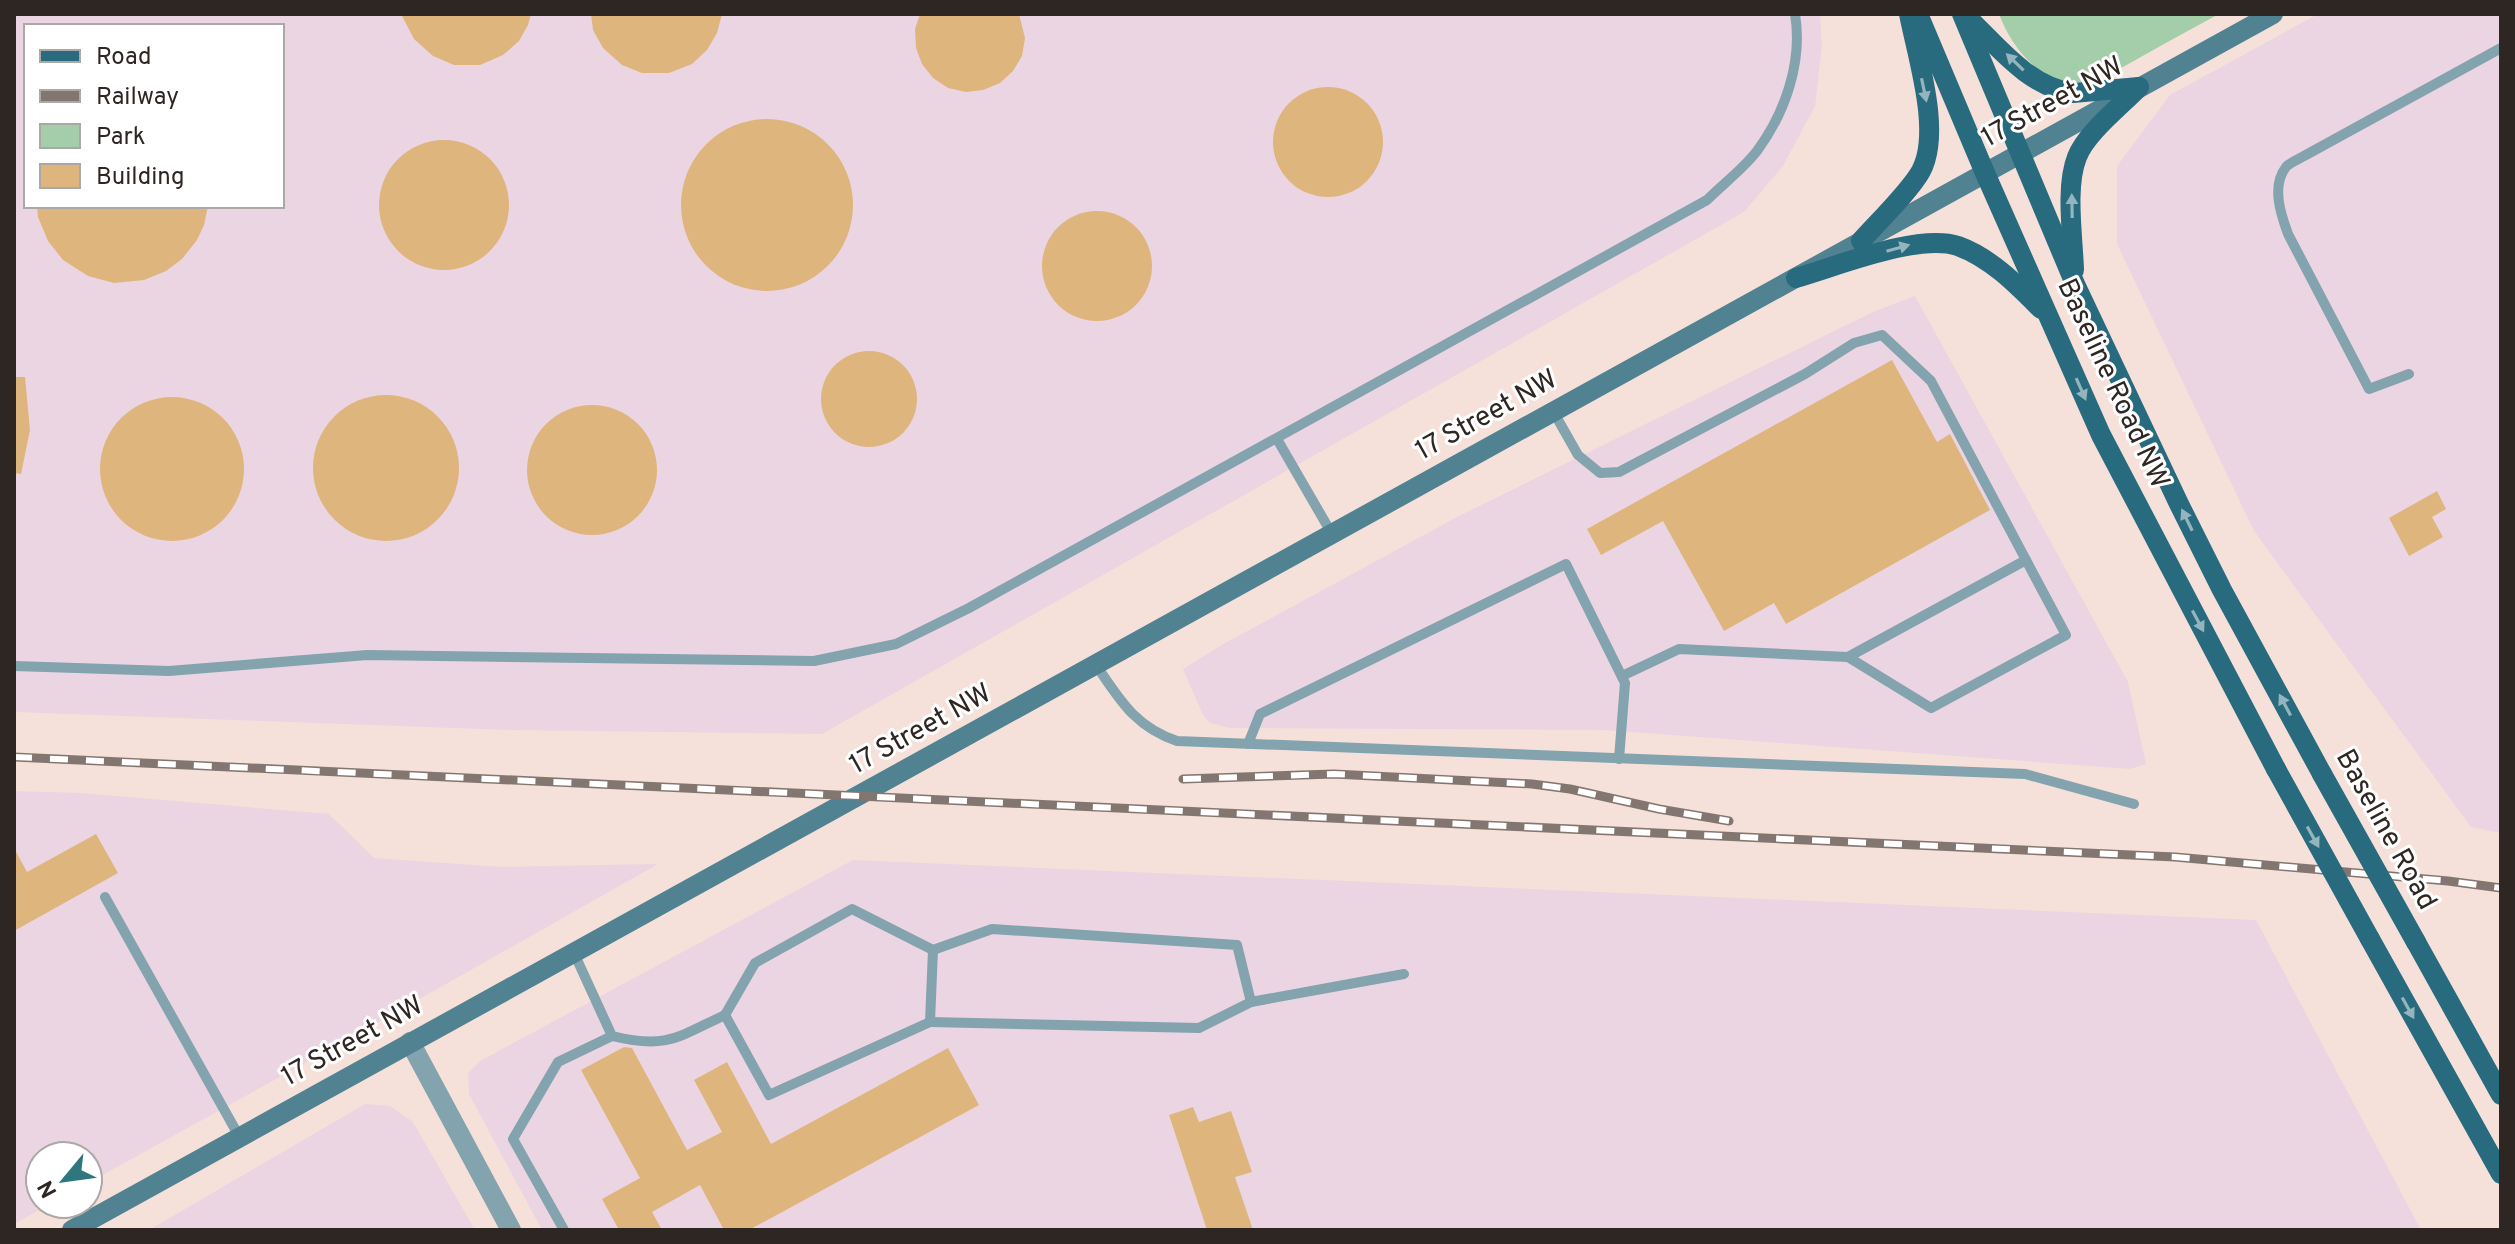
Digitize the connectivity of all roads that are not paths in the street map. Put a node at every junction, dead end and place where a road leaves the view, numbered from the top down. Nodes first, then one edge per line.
1 (1795, 14) edge
2 (1909, 14) edge
3 (1918, 14) edge
4 (1963, 14) edge
5 (2273, 14) edge
6 (2501, 48) edge
7 (2139, 87) junction
8 (2020, 153) junction
9 (1985, 173) junction
10 (1861, 241) junction
11 (1796, 278) junction
12 (2075, 284) junction
13 (2050, 318) junction
14 (2409, 374) dead end
15 (1553, 411) junction
16 (1277, 439) junction
17 (1332, 534) junction
18 (2026, 560) junction
19 (2222, 590) joint
20 (1848, 657) junction
21 (1096, 665) junction
22 (14, 666) edge
23 (1622, 676) junction
24 (1248, 744) junction
25 (1619, 759) junction
26 (2134, 804) dead end
27 (105, 897) dead end
28 (933, 950) junction
29 (574, 953) junction
30 (1404, 974) dead end
31 (1251, 1002) junction
32 (725, 1015) junction
33 (930, 1022) junction
34 (612, 1036) junction
35 (410, 1042) junction
36 (2501, 1095) edge
37 (240, 1138) junction
38 (2501, 1174) edge
39 (72, 1230) edge
40 (511, 1230) edge
41 (564, 1230) edge

1 - 16 lane
2 -> 10 main road
3 - 9 main road, Baseline Road NW
7 -> 4 main road
4 - 8 main road, Baseline Road NW
5 - 7 main road, 17 Street NW
6 - 14 lane
7 - 8 main road, 17 Street NW
12 -> 7 main road
8 - 9 main road, 17 Street NW
8 - 12 main road, Baseline Road NW
9 - 10 main road, 17 Street NW
9 - 13 main road, Baseline Road NW
10 - 11 main road, 17 Street NW
11 -> 13 main road
11 - 15 main road, 17 Street NW
19 -> 12 main road, Baseline Road NW
13 -> 38 main road, Baseline Road NW, bridge
15 - 17 main road, 17 Street NW
15 - 18 lane
16 - 17 lane
16 - 22 lane
17 - 21 main road, 17 Street NW
18 - 20 lane
18 - 20 lane
36 -> 19 main road, Baseline Road, bridge
20 - 23 lane
21 - 24 lane
21 - 29 main road, 17 Street NW
23 - 24 lane
23 - 25 lane
24 - 25 lane
25 - 26 lane
27 - 37 lane
28 - 31 lane
28 - 32 lane
28 - 33 lane
29 - 34 lane
29 - 35 main road, 17 Street NW
30 - 31 lane
31 - 33 lane
32 - 33 lane
32 - 34 lane
34 - 41 lane
35 - 37 main road, 17 Street NW
35 - 40 street
37 - 39 main road, 17 Street NW

